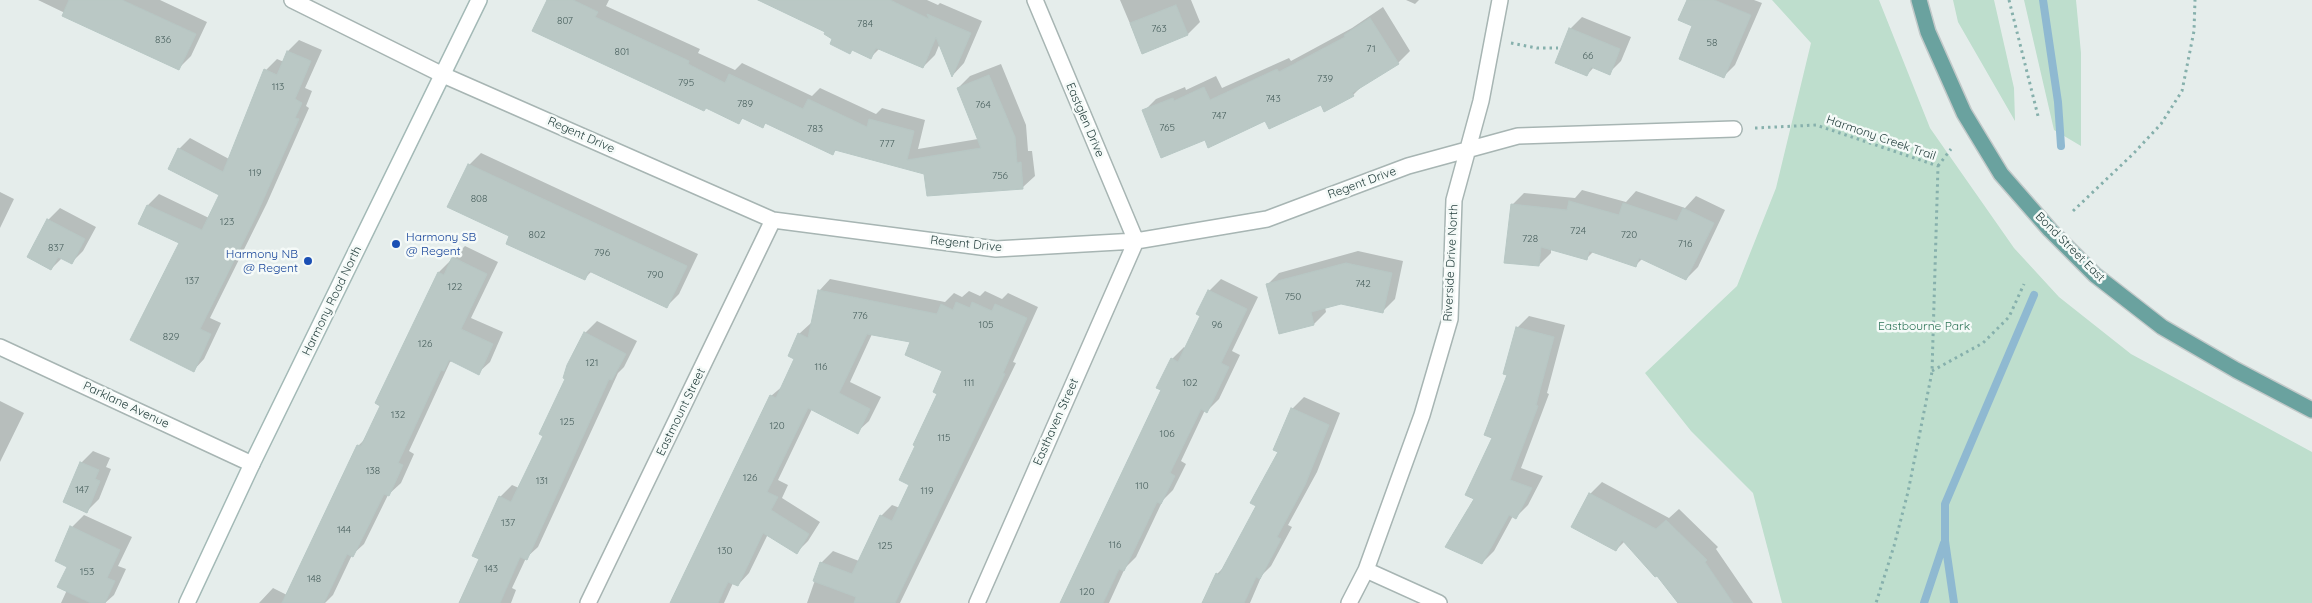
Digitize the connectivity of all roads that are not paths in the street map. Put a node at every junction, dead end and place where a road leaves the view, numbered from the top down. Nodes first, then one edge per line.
1 (292, 0) edge
2 (479, 0) edge
3 (1035, 0) edge
4 (1500, 0) edge
5 (1919, 0) edge
6 (443, 74) junction
7 (1734, 129) road end
8 (1468, 149) junction
9 (773, 220) junction
10 (1136, 241) junction
11 (0, 346) edge
12 (2312, 410) edge
13 (252, 464) junction
14 (1366, 570) junction
15 (187, 603) edge
16 (588, 603) edge
17 (977, 603) edge
18 (1349, 603) edge
19 (1439, 603) edge

1 - 6 street, Regent Drive
2 - 6 street, Harmony Road North
3 - 10 street, Eastglen Drive
4 - 8 street, Riverside Drive North
5 - 12 main road, Bond Street East
6 - 9 street, Regent Drive
6 - 13 street, Harmony Road North
7 - 8 street, Regent Drive
8 - 10 street, Regent Drive
8 - 14 street, Riverside Drive North
9 - 10 street, Regent Drive
9 - 16 street, Eastmount Street
10 - 17 street, Easthaven Street
11 - 13 street, Parklane Avenue
13 - 15 street, Harmony Road North
14 - 18 street, Riverside Drive North
14 - 19 street

